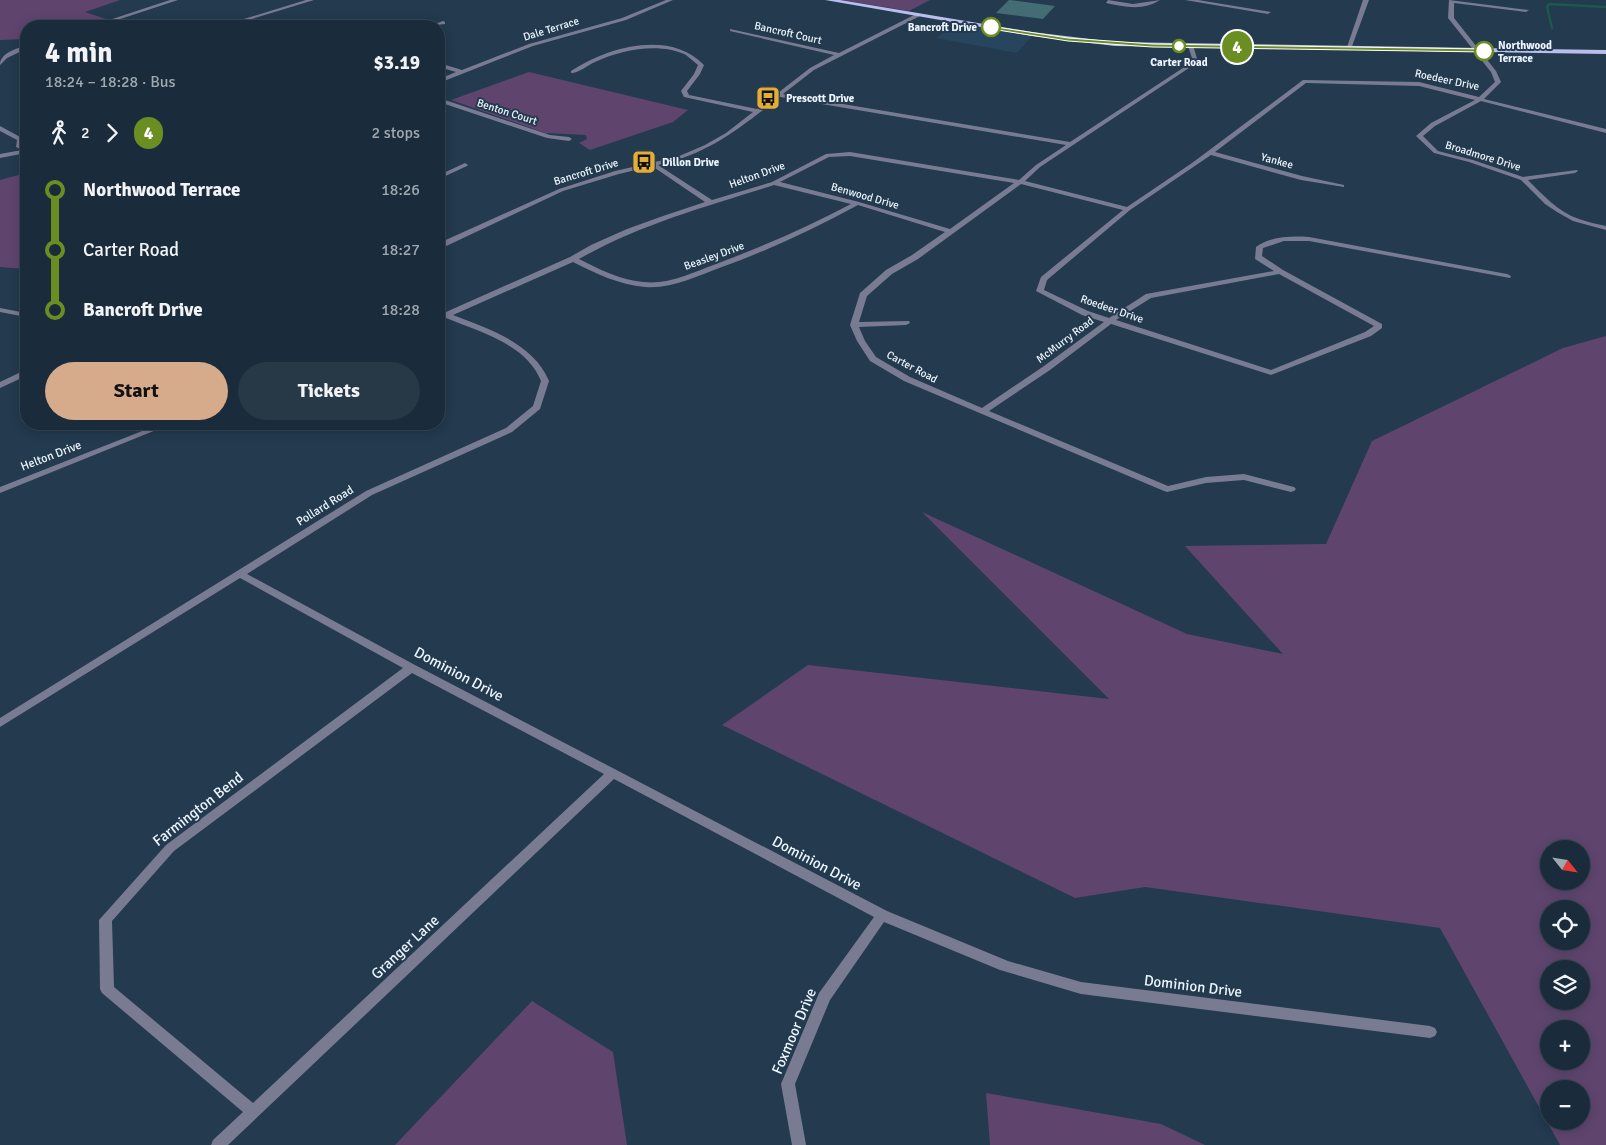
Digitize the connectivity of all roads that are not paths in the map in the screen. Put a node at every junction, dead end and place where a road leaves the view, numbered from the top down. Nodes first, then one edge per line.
1 (175, 0) edge
2 (311, 0) edge
3 (670, 0) edge
4 (828, 0) edge
5 (1157, 0) edge
6 (1188, 0) edge
7 (1366, 0) edge
8 (1452, 1) edge
9 (1108, 2) dead end
10 (1526, 10) dead end
11 (1268, 12) dead end
12 (918, 15) junction
13 (115, 20) edge
14 (244, 20) edge
15 (732, 30) dead end
16 (1191, 46) junction
17 (1348, 49) junction
18 (20, 50) edge
19 (1478, 50) junction
20 (1606, 52) edge
21 (840, 56) junction
22 (3, 57) edge
23 (0, 63) edge
24 (445, 67) edge
25 (462, 72) junction
26 (573, 72) dead end
27 (445, 79) edge
28 (779, 94) junction
29 (1480, 99) junction
30 (445, 102) edge
31 (758, 111) junction
32 (0, 128) edge
33 (1606, 132) edge
34 (20, 139) edge
35 (569, 139) dead end
36 (1071, 144) junction
37 (20, 151) edge
38 (1209, 152) junction
39 (0, 156) edge
40 (653, 164) junction
41 (465, 165) dead end
42 (1575, 171) dead end
43 (445, 174) edge
44 (1523, 179) junction
45 (1020, 182) junction
46 (774, 183) junction
47 (1342, 186) dead end
48 (711, 203) junction
49 (857, 203) junction
50 (1128, 209) junction
51 (1606, 228) edge
52 (950, 231) junction
53 (445, 243) edge
54 (573, 259) junction
55 (1280, 272) junction
56 (1507, 276) dead end
57 (0, 310) edge
58 (20, 314) edge
59 (445, 314) edge
60 (445, 318) edge
61 (1110, 321) junction
62 (906, 323) dead end
63 (854, 325) junction
64 (20, 376) edge
65 (0, 385) edge
66 (984, 410) junction
67 (152, 430) edge
68 (1291, 489) dead end
69 (0, 490) edge
70 (240, 574) junction
71 (411, 668) junction
72 (0, 723) edge
73 (613, 772) junction
74 (882, 915) junction
75 (1430, 1032) dead end
76 (254, 1112) junction
77 (218, 1145) edge
78 (799, 1145) edge

1 - 13 street
2 - 14 street
3 - 25 street, Dale Terrace
4 - 12 main road
5 - 9 street
6 - 11 street
7 - 17 street
8 - 10 street
8 - 19 street
12 - 16 main road
12 - 21 street, Bancroft Drive
15 - 21 street, Bancroft Court
16 - 17 main road
16 - 36 street
17 - 19 main road
18 - 22 street
19 - 20 main road
19 - 29 street, Broadmore Drive
21 - 28 street, Bancroft Drive
22 - 23 street
24 - 25 street
25 - 27 street, Dale Terrace
26 - 31 street
28 - 31 street, Bancroft Drive
28 - 36 street
29 - 33 street, Roedeer Drive
29 - 38 street, Roedeer Drive
29 - 44 street, Broadmore Drive
30 - 35 street, Benton Court
31 - 40 street, Bancroft Drive
32 - 34 street
36 - 45 street
37 - 39 street
38 - 47 street, Yankee
38 - 50 street, Roedeer Drive
40 - 48 street
40 - 53 street, Bancroft Drive
41 - 43 street
42 - 44 street
44 - 51 street, Broadmore Drive
45 - 46 street, Helton Drive
45 - 50 street, Helton Drive
45 - 52 street
46 - 48 street, Helton Drive
46 - 49 street, Benwood Drive
48 - 54 street, Helton Drive
49 - 52 street, Benwood Drive
49 - 54 street, Beasley Drive
50 - 61 street, Roedeer Drive
52 - 63 street
54 - 59 street, Helton Drive
55 - 56 street, Roedeer Drive
55 - 61 street, McMurry Road
55 - 61 street, Roedeer Drive
57 - 58 street
60 - 70 street, Pollard Road
61 - 66 street, McMurry Road
62 - 63 street
63 - 66 street, Carter Road
64 - 65 street
66 - 68 street, Carter Road
67 - 69 street, Helton Drive
70 - 71 street, Dominion Drive
70 - 72 street, Pollard Road
71 - 73 street, Dominion Drive
71 - 76 street, Farmington Bend
73 - 74 street, Dominion Drive
73 - 76 street, Granger Lane
74 - 75 street, Dominion Drive
74 - 78 street, Foxmoor Drive
76 - 77 street, Granger Lane

